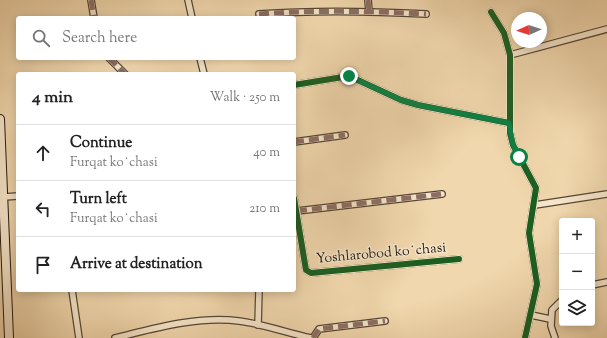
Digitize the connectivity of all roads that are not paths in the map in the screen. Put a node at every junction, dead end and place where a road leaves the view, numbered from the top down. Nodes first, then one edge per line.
1 (91, 0) edge
2 (188, 0) edge
3 (368, 0) edge
4 (369, 11) junction
5 (491, 12) dead end
6 (260, 14) dead end
7 (426, 14) dead end
8 (94, 16) edge
9 (192, 16) edge
10 (607, 29) edge
11 (510, 55) junction
12 (111, 60) edge
13 (200, 60) edge
14 (123, 72) edge
15 (204, 72) edge
16 (296, 85) edge
17 (0, 119) edge
18 (509, 123) junction
19 (345, 135) dead end
20 (296, 142) edge
21 (442, 194) dead end
22 (607, 194) edge
23 (16, 196) edge
24 (4, 197) junction
25 (535, 205) junction
26 (296, 207) edge
27 (297, 211) junction
28 (2, 223) edge
29 (459, 259) dead end
30 (607, 282) edge
31 (595, 284) edge
32 (72, 292) edge
33 (259, 292) edge
34 (559, 303) edge
35 (531, 315) junction
36 (550, 319) junction
37 (385, 321) dead end
38 (258, 325) junction
39 (8, 338) edge
40 (79, 338) edge
41 (115, 338) edge
42 (312, 338) edge
43 (525, 338) edge
44 (555, 338) edge

1 - 8 street
2 - 9 street
3 - 4 street
4 - 6 street
4 - 7 street
5 - 11 street
10 - 11 street
11 - 18 street
12 - 14 street
13 - 15 street
16 - 18 street
17 - 24 main road
18 - 25 street
19 - 20 street
21 - 27 street
22 - 25 street
23 - 24 street
24 - 28 main road
25 - 35 street
26 - 27 street, Yoshlarobod koʻchasi
27 - 29 street, Yoshlarobod koʻchasi
28 - 39 main road
30 - 31 street
32 - 40 street
33 - 38 street
34 - 36 street
35 - 36 street
35 - 43 street
36 - 44 street
37 - 42 street
38 - 41 street
38 - 42 street

